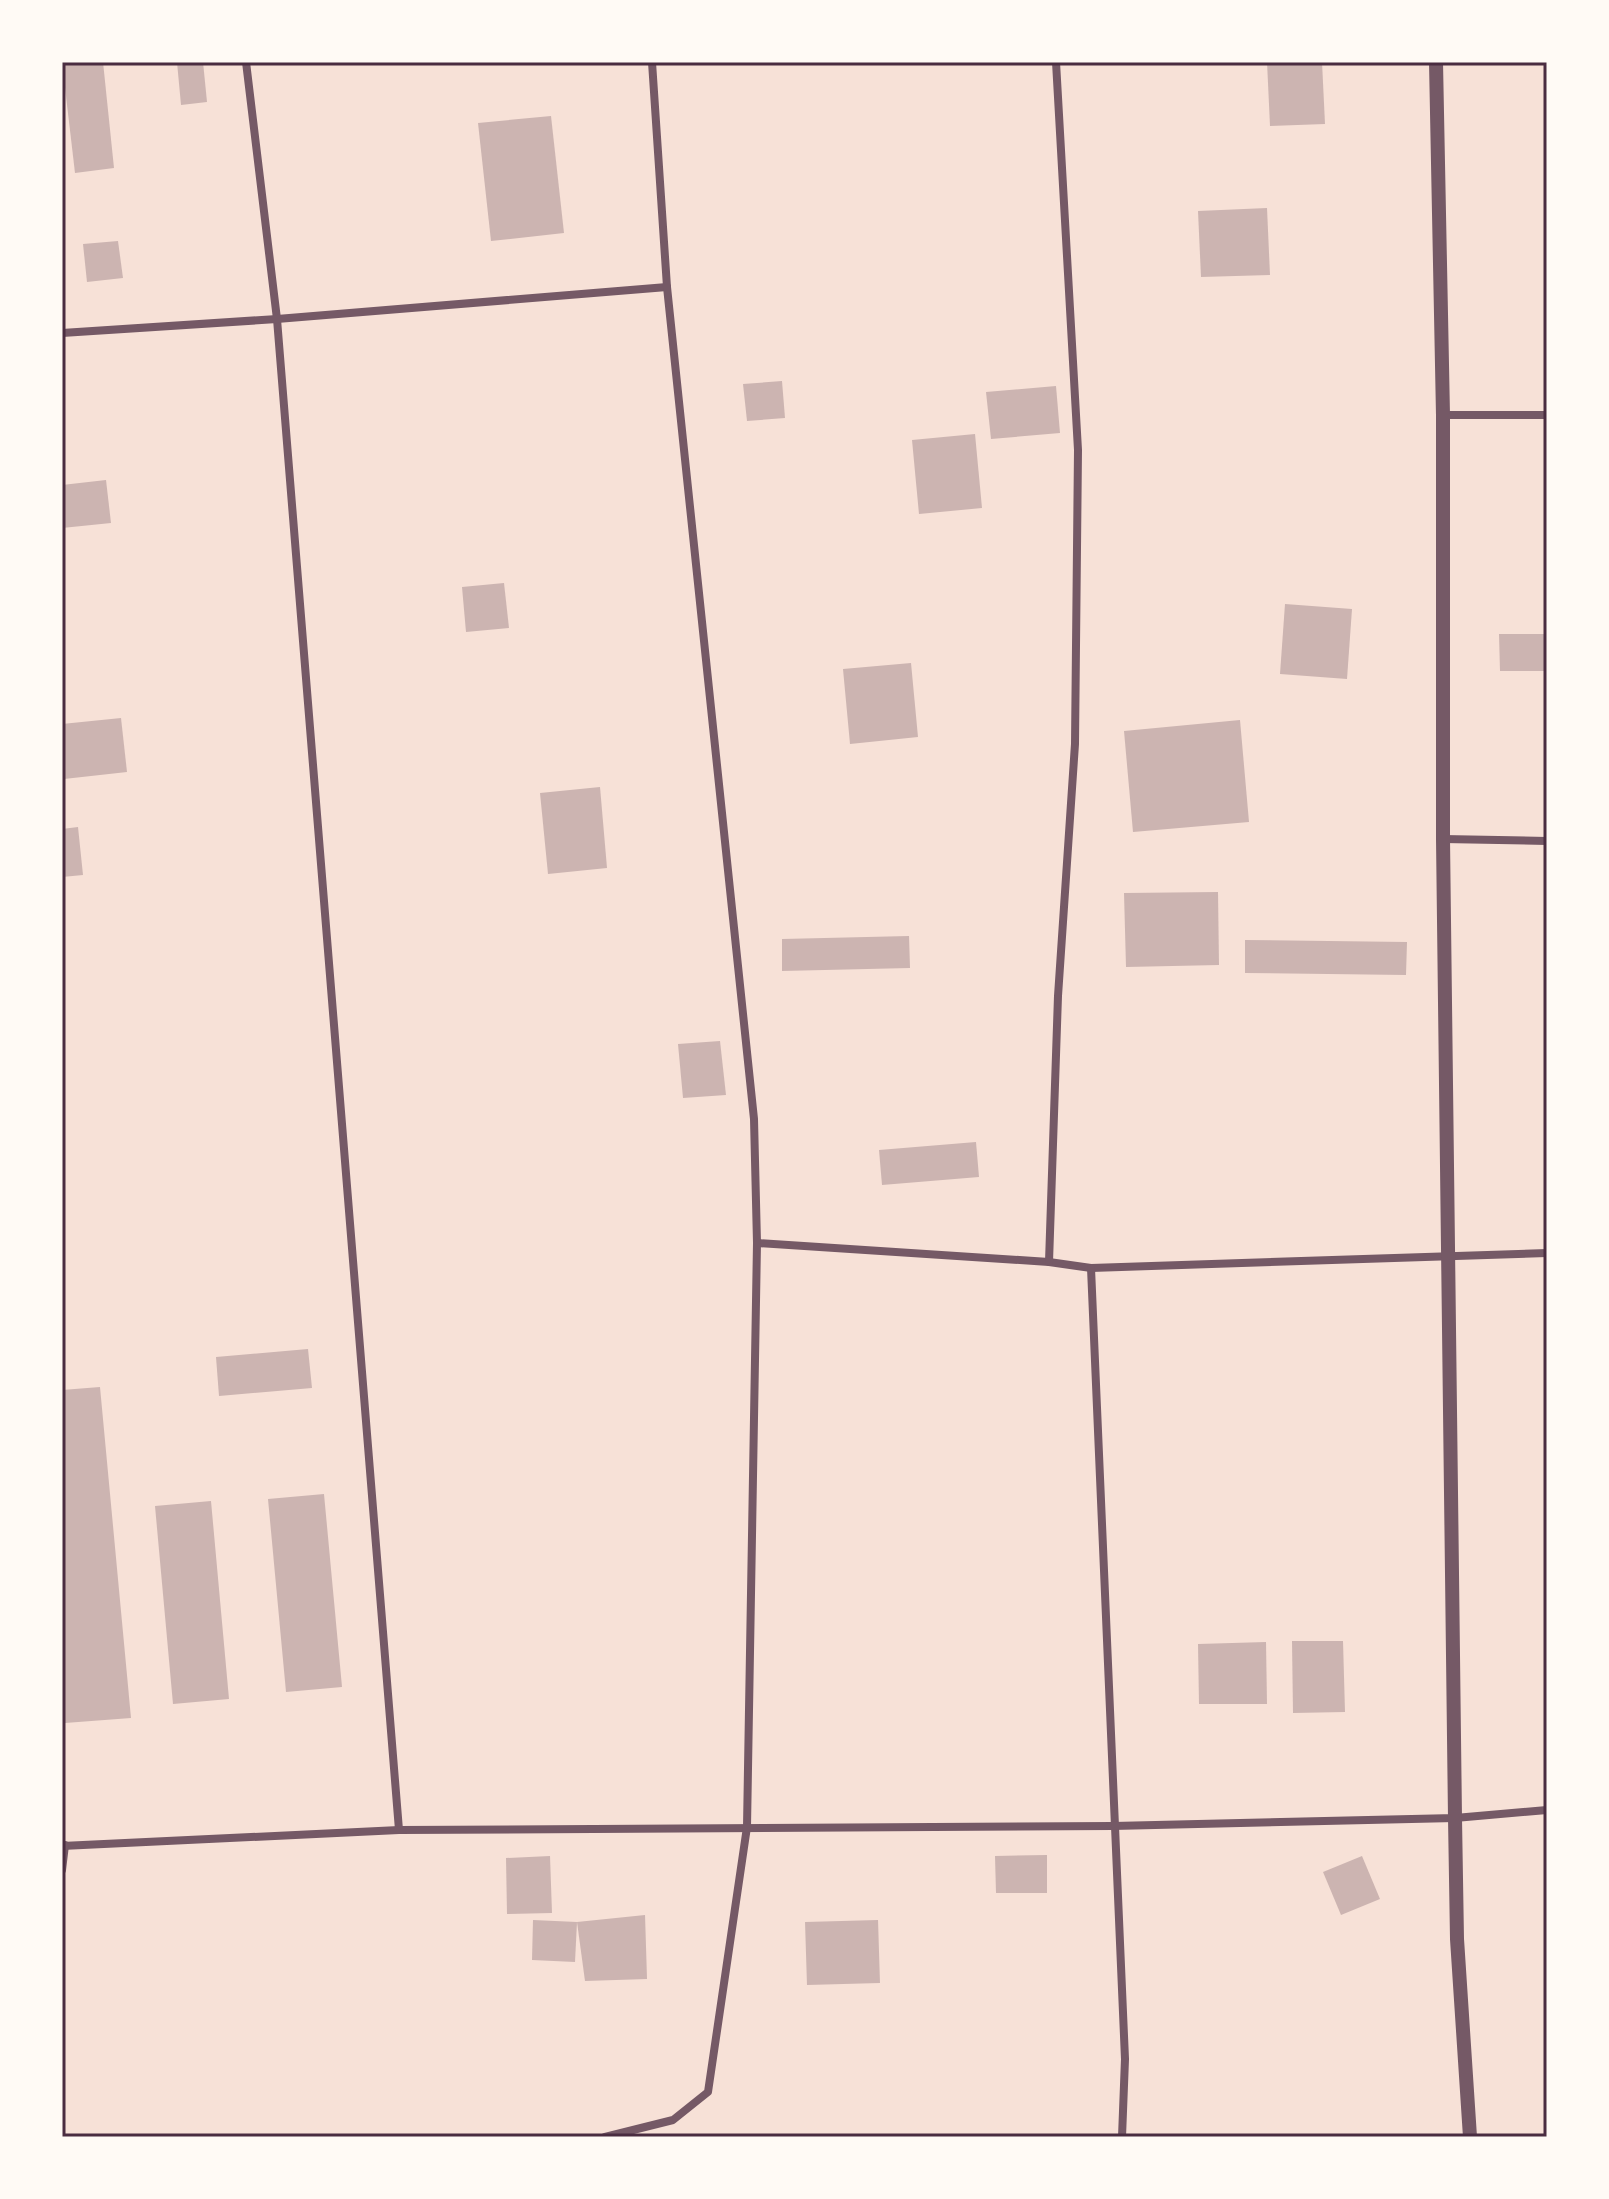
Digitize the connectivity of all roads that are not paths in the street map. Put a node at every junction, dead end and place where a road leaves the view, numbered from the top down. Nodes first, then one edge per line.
1 (246, 62) edge
2 (652, 62) edge
3 (1056, 62) edge
4 (1436, 62) edge
5 (667, 287) junction
6 (277, 319) junction
7 (62, 333) edge
8 (1443, 415) junction
9 (1547, 415) edge
10 (1443, 839) junction
11 (1547, 841) edge
12 (757, 1243) junction
13 (1547, 1253) edge
14 (1449, 1256) junction
15 (1049, 1262) junction
16 (1091, 1268) junction
17 (1547, 1810) edge
18 (1455, 1818) junction
19 (1113, 1826) junction
20 (747, 1827) junction
21 (399, 1830) junction
22 (64, 1846) edge
23 (62, 1870) edge
24 (605, 2137) edge
25 (1122, 2137) edge
26 (1470, 2137) edge

1 - 6 street
2 - 5 street
3 - 15 street
4 - 8 street
5 - 6 street
5 - 12 street
6 - 7 street
6 - 21 street
8 - 9 street
8 - 10 street
10 - 11 street
10 - 14 street
12 - 15 street
12 - 20 street
13 - 14 street
14 - 16 street
14 - 18 street
15 - 16 street
16 - 19 street
17 - 18 street
18 - 19 street
18 - 26 street
19 - 20 street
19 - 25 street
20 - 21 street
20 - 24 street
21 - 22 street
22 - 23 street

